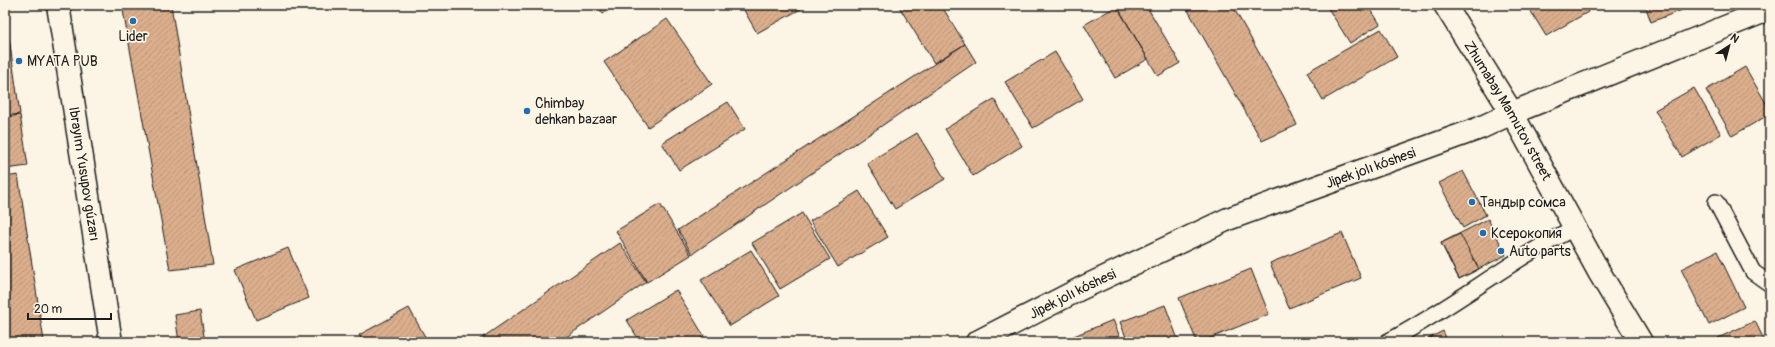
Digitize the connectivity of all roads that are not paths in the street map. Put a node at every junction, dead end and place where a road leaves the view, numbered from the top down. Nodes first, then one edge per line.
1 (58, 5) edge
2 (1445, 5) edge
3 (1770, 7) edge
4 (1512, 113) junction
5 (1716, 202) dead end
6 (1574, 228) junction
7 (1770, 284) edge
8 (111, 342) edge
9 (977, 342) edge
10 (1387, 342) edge
11 (1641, 342) edge

1 - 8 street, Ibrayım Yusupov gúzarı
2 - 4 street, Zhumabay Mamutov street
3 - 4 street, Jipek jolı kóshesi
4 - 6 street, Zhumabay Mamutov street
4 - 9 street, Jipek jolı kóshesi
5 - 7 lane
6 - 10 lane
6 - 11 street, Zhumabay Mamutov street

